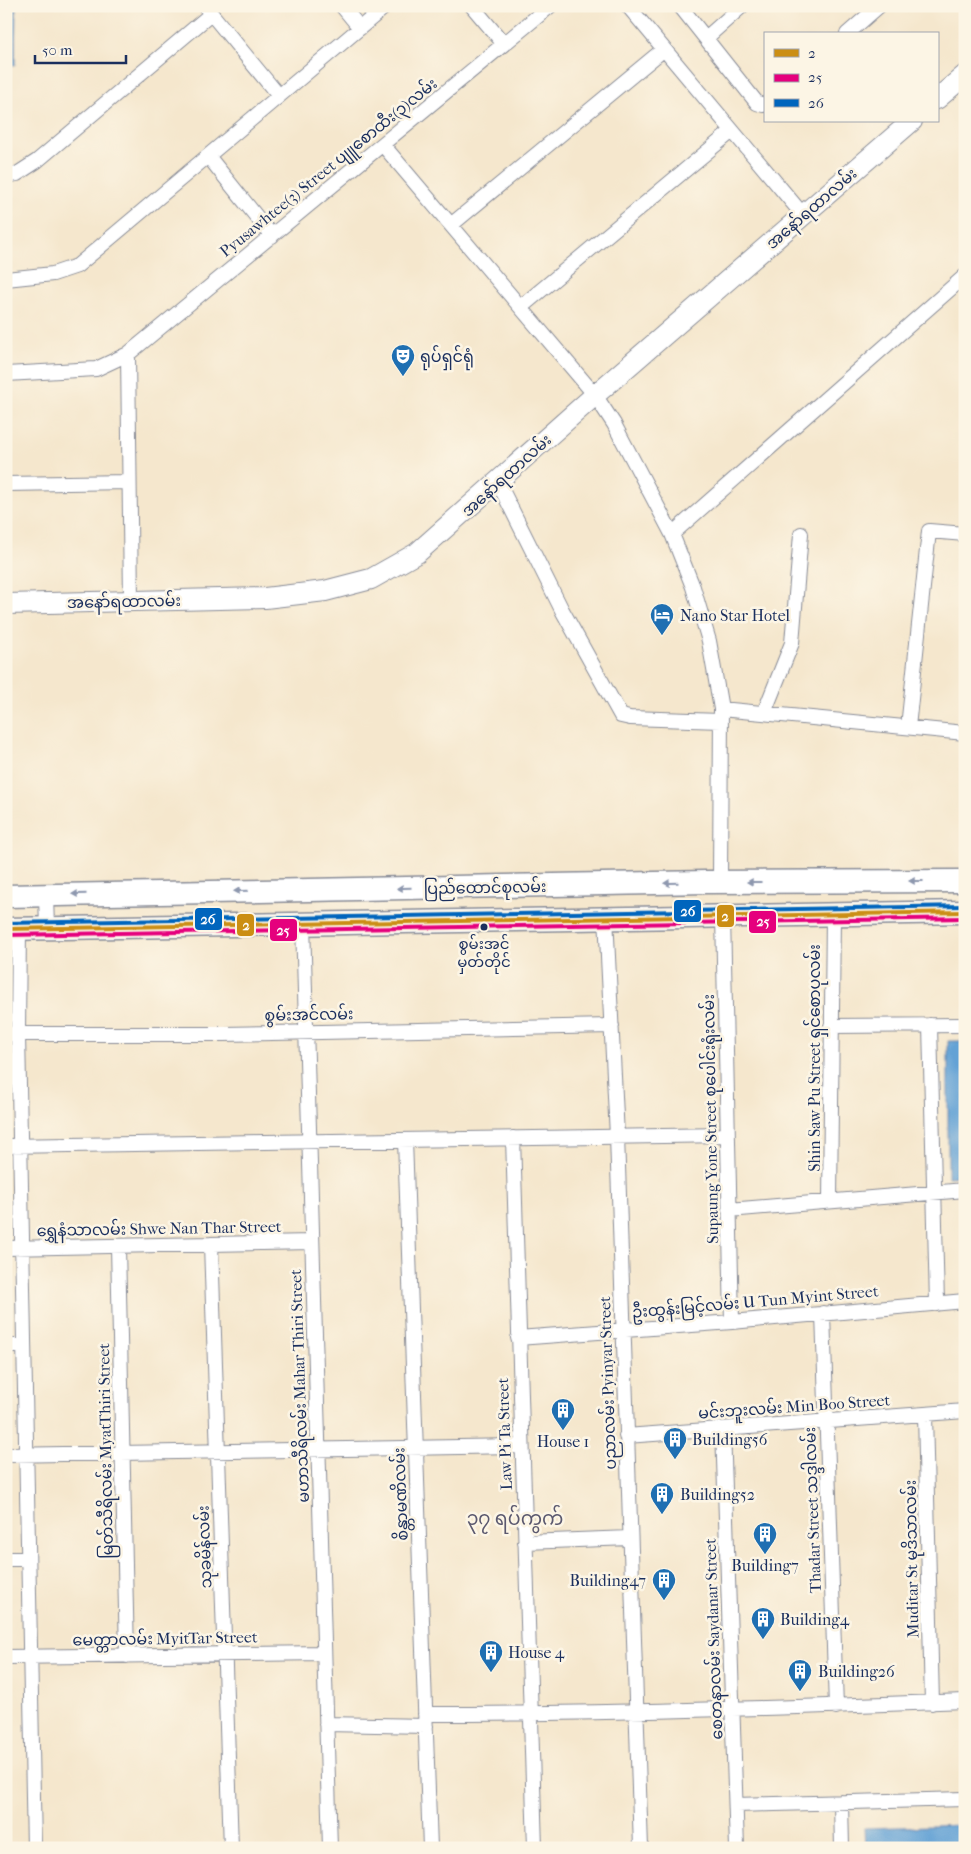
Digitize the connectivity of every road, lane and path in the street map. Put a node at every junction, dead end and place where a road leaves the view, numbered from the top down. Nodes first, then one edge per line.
1 (342, 6) edge
2 (386, 6) edge
3 (472, 6) edge
4 (550, 6) edge
5 (628, 6) edge
6 (680, 6) edge
7 (742, 6) edge
8 (880, 6) edge
9 (208, 10) edge
10 (360, 28) junction
11 (849, 32) edge
12 (706, 38) junction
13 (504, 44) junction
14 (664, 49) junction
15 (965, 75) edge
16 (279, 96) junction
17 (938, 98) edge
18 (764, 104) edge
19 (911, 122) edge
20 (732, 131) junction
21 (384, 145) junction
22 (208, 156) junction
23 (6, 176) edge
24 (803, 215) junction
25 (451, 225) junction
26 (272, 236) junction
27 (965, 276) edge
28 (6, 280) edge
29 (521, 307) junction
30 (128, 354) junction
31 (6, 374) edge
32 (595, 395) junction
33 (129, 482) junction
34 (498, 482) junction
35 (6, 484) edge
36 (672, 534) junction
37 (801, 534) dead end
38 (965, 534) edge
39 (131, 601) junction
40 (6, 604) edge
41 (764, 714) junction
42 (721, 715) junction
43 (908, 727) junction
44 (965, 733) edge
45 (965, 881) edge
46 (720, 882) junction
47 (571, 885) junction
48 (46, 895) junction
49 (6, 896) edge
50 (965, 912) edge
51 (832, 915) junction
52 (723, 916) junction
53 (606, 917) junction
54 (572, 918) junction
55 (303, 923) junction
56 (47, 928) junction
57 (13, 929) edge
58 (930, 1025) junction
59 (965, 1025) edge
60 (612, 1026) junction
61 (831, 1026) junction
62 (306, 1032) junction
63 (12, 1034) edge
64 (727, 1135) junction
65 (617, 1136) junction
66 (513, 1138) junction
67 (405, 1140) junction
68 (309, 1141) junction
69 (13, 1146) edge
70 (965, 1190) edge
71 (934, 1193) junction
72 (830, 1201) junction
73 (729, 1210) junction
74 (312, 1242) junction
75 (211, 1244) junction
76 (118, 1246) junction
77 (6, 1248) edge
78 (22, 1248) junction
79 (965, 1302) edge
80 (937, 1304) junction
81 (823, 1313) junction
82 (732, 1322) junction
83 (623, 1329) junction
84 (518, 1338) junction
85 (6, 1346) edge
86 (24, 1346) junction
87 (965, 1411) edge
88 (925, 1414) junction
89 (826, 1421) junction
90 (724, 1429) junction
91 (626, 1436) junction
92 (522, 1446) junction
93 (416, 1448) junction
94 (318, 1449) junction
95 (217, 1451) junction
96 (123, 1453) junction
97 (26, 1454) junction
98 (6, 1455) edge
99 (630, 1538) junction
100 (525, 1542) junction
101 (6, 1560) edge
102 (28, 1560) junction
103 (324, 1653) junction
104 (226, 1655) junction
105 (127, 1656) junction
106 (6, 1657) edge
107 (30, 1657) junction
108 (965, 1701) edge
109 (932, 1702) junction
110 (836, 1707) junction
111 (733, 1709) junction
112 (636, 1712) junction
113 (531, 1714) junction
114 (425, 1720) junction
115 (326, 1724) junction
116 (965, 1799) edge
117 (841, 1802) junction
118 (736, 1805) junction
119 (34, 1848) edge
120 (231, 1848) edge
121 (330, 1848) edge
122 (430, 1848) edge
123 (535, 1848) edge
124 (641, 1848) edge
125 (737, 1848) edge
126 (842, 1848) edge

1 - 10 street
2 - 10 street
3 - 13 street
4 - 13 street, Pyusawhtee(3) Street ပျူစောထီး(၃)လမ်း
5 - 14 street
6 - 12 street
7 - 12 street
8 - 11 street
9 - 16 street
9 - 23 street
10 - 16 street
12 - 18 street
13 - 21 street, Pyusawhtee(3) Street ပျူစောထီး(၃)လမ်း
14 - 20 street
14 - 25 street
15 - 17 main road
16 - 22 street
19 - 24 main road, အနော်ရထာလမ်း
20 - 24 street
20 - 29 street
21 - 25 street
21 - 26 street, Pyusawhtee(3) Street ပျူစောထီး(၃)လမ်း
22 - 26 street
22 - 28 street
24 - 32 main road, အနော်ရထာလမ်း
25 - 29 street
26 - 30 street, Pyusawhtee(3) Street ပျူစောထီး(၃)လမ်း
27 - 36 street
29 - 32 street
30 - 31 street, Pyusawhtee(3) Street ပျူစောထီး(၃)လမ်း
30 - 33 street
32 - 34 main road, အနော်ရထာလမ်း
32 - 36 street
33 - 35 street
33 - 39 street
34 - 39 main road, အနော်ရထာလမ်း
34 - 42 street
36 - 42 street
37 - 41 street
38 - 43 street
39 - 40 main road, အနော်ရထာလမ်း
41 - 42 street
41 - 43 street
42 - 46 street
43 - 44 street
45 -> 46 main road, ပြည်ထောင်စုလမ်း
46 -> 47 main road, ပြည်ထောင်စုလမ်း
47 -> 48 main road, ပြည်ထောင်စုလမ်း
47 - 54 main road
48 - 49 main road, ပြည်ထောင်စုလမ်း
48 - 56 street
50 - 51 main road, ပြည်ထောင်စုလမ်း
51 - 52 main road, ပြည်ထောင်စုလမ်း
51 - 61 street, Shin Saw Pu Street ရှင်စောပုလမ်း
52 - 53 main road, ပြည်ထောင်စုလမ်း
52 - 64 street, Supaung Yone Street စုပေါင်းရုံးလမ်း
53 - 54 main road, ပြည်ထောင်စုလမ်း
53 - 60 street, ပညာလမ်း Pyinyar Street
54 - 55 main road, ပြည်ထောင်စုလမ်း
55 - 56 main road, ပြည်ထောင်စုလမ်း
55 - 62 street, မဟာသီရိလမ်း Mahar Thiri Street
56 - 57 main road, ပြည်ထောင်စုလမ်း
57 - 63 street
58 - 59 street
58 - 61 street
58 - 71 street
60 - 62 street, စွမ်းအင်လမ်း
60 - 65 street, ပညာလမ်း Pyinyar Street
61 - 72 street, Shin Saw Pu Street ရှင်စောပုလမ်း
62 - 63 street, စွမ်းအင်လမ်း
62 - 68 street, မဟာသီရိလမ်း Mahar Thiri Street
63 - 69 street
64 - 65 street
64 - 73 street, Supaung Yone Street စုပေါင်းရုံးလမ်း
65 - 66 street
65 - 83 street, ပညာလမ်း Pyinyar Street
66 - 67 street
66 - 84 street, Law Pi Ta Street
67 - 68 street
67 - 93 street, စိန္တာမဏိလမ်း
68 - 69 street
68 - 74 street, မဟာသီရိလမ်း Mahar Thiri Street
69 - 78 street
70 - 71 street
71 - 72 street
71 - 80 street
72 - 73 street
73 - 82 street, Supaung Yone Street စုပေါင်းရုံးလမ်း
74 - 75 street, ရွှေနံသာလမ်း Shwe Nan Thar Street
74 - 94 street, မဟာသီရိလမ်း Mahar Thiri Street
75 - 76 street, ရွှေနံသာလမ်း Shwe Nan Thar Street
75 - 95 street, သုခမိန်လမ်း
76 - 78 street, ရွှေနံသာလမ်း Shwe Nan Thar Street
76 - 96 street, မြတ်သီရိလမ်း MyatThiri Street
77 - 78 street, ရွှေနံသာလမ်း Shwe Nan Thar Street
78 - 86 street
79 - 80 street, ဦးထွန်းမြင့်လမ်း U Tun Myint Street
80 - 81 street, ဦးထွန်းမြင့်လမ်း U Tun Myint Street
81 - 82 street, ဦးထွန်းမြင့်လမ်း U Tun Myint Street
81 - 89 street, Thadar Street သဒ္ဒါလမ်း
82 - 83 street, ဦးထွန်းမြင့်လမ်း U Tun Myint Street
83 - 84 street, ဦးထွန်းမြင့်လမ်း U Tun Myint Street
83 - 91 street, ပညာလမ်း Pyinyar Street
84 - 92 street, Law Pi Ta Street
85 - 86 street
86 - 97 street
87 - 88 street, မင်းဘူးလမ်း Min Boo Street
88 - 89 street, မင်းဘူးလမ်း Min Boo Street
88 - 109 street, Muditar St မုဒိသာလမ်း
89 - 90 street, မင်းဘူးလမ်း Min Boo Street
89 - 110 street, Thadar Street သဒ္ဒါလမ်း
90 - 91 street, မင်းဘူးလမ်း Min Boo Street
90 - 111 street, စေတနာလမ်း Saydanar Street
91 - 99 street, ပညာလမ်း Pyinyar Street
92 - 93 street
92 - 100 street, Law Pi Ta Street
93 - 94 street
93 - 114 street, စိန္တာမဏိလမ်း
94 - 95 street
94 - 103 street, မဟာသီရိလမ်း Mahar Thiri Street
95 - 96 street
95 - 104 street, သုခမိန်လမ်း
96 - 97 street
96 - 105 street, မြတ်သီရိလမ်း MyatThiri Street
97 - 98 street
97 - 102 street
99 - 100 street
99 - 112 street, ပညာလမ်း Pyinyar Street
100 - 113 street, Law Pi Ta Street
101 - 102 street
102 - 107 street
103 - 104 street, မေတ္တာလမ်း MyitTar Street
103 - 115 street, မဟာသီရိလမ်း Mahar Thiri Street
104 - 105 street, မေတ္တာလမ်း MyitTar Street
104 - 120 street, သုခမိန်လမ်း
105 - 107 street, မေတ္တာလမ်း MyitTar Street
106 - 107 street, မေတ္တာလမ်း MyitTar Street
107 - 119 street
108 - 109 street
109 - 110 street
110 - 111 street
111 - 112 street
111 - 118 street, စေတနာလမ်း Saydanar Street
112 - 113 street
112 - 124 street, ပညာလမ်း Pyinyar Street
113 - 114 street
113 - 123 street, Law Pi Ta Street
114 - 115 street
114 - 122 street, စိန္တာမဏိလမ်း
115 - 121 street, မဟာသီရိလမ်း Mahar Thiri Street
116 - 117 street
117 - 118 street
117 - 126 street
118 - 125 street, စေတနာလမ်း Saydanar Street

